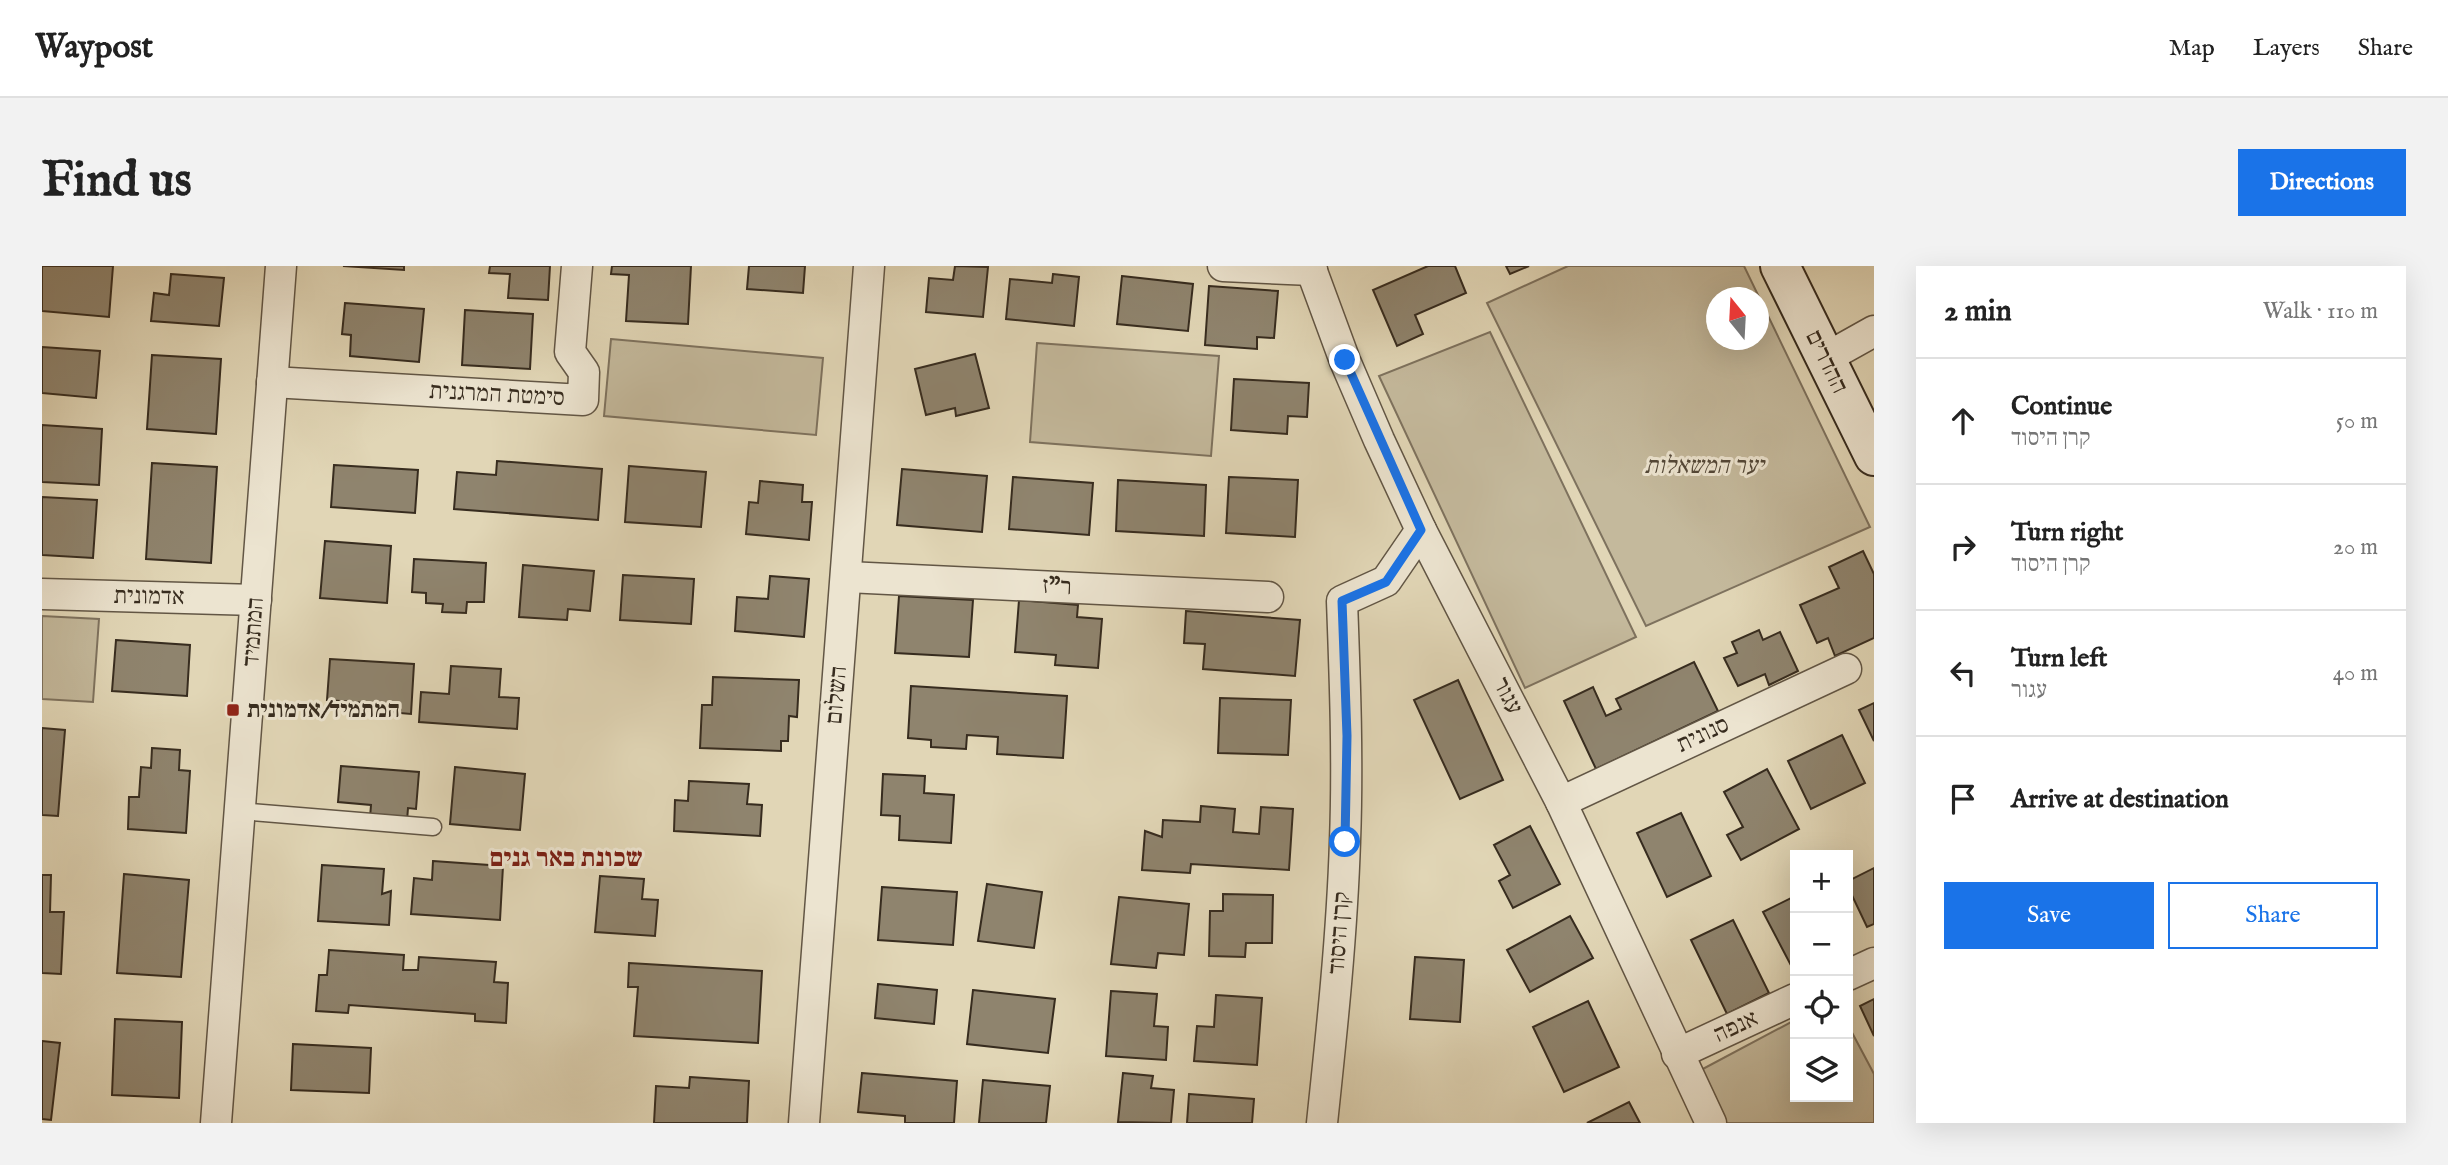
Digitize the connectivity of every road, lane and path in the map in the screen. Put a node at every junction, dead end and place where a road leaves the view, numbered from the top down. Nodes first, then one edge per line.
1 (281, 266) edge
2 (577, 266) edge
3 (869, 266) edge
4 (1223, 266) edge
5 (1780, 266) edge
6 (1311, 268) edge
7 (1874, 331) edge
8 (1824, 359) junction
9 (272, 382) junction
10 (1874, 456) edge
11 (1421, 530) junction
12 (846, 576) junction
13 (42, 594) edge
14 (1268, 597) dead end
15 (256, 600) junction
16 (1846, 669) dead end
17 (1561, 802) junction
18 (240, 811) junction
19 (433, 827) dead end
20 (1874, 963) edge
21 (1853, 973) edge
22 (1790, 1001) edge
23 (1677, 1054) junction
24 (216, 1123) edge
25 (804, 1123) edge
26 (1322, 1123) edge
27 (1712, 1123) edge

1 - 9 street, המתמיד
2 - 9 street, סימטת המרגנית
3 - 12 street, השלום
4 - 6 street
5 - 8 street, ההדרים
6 - 11 street, עגור
7 - 8 street
8 - 10 street, ההדרים
9 - 15 street, המתמיד
11 - 17 street, עגור
11 - 26 street, קרן היסוד
12 - 14 street, ר"ז
12 - 25 street, השלום
13 - 15 street, אדמונית
15 - 18 street, המתמיד
16 - 17 street, סנונית
17 - 23 street, עגור
18 - 19 lane
18 - 24 street, המתמיד
20 - 21 street
22 - 23 street, אנפה
23 - 27 street, עגור

